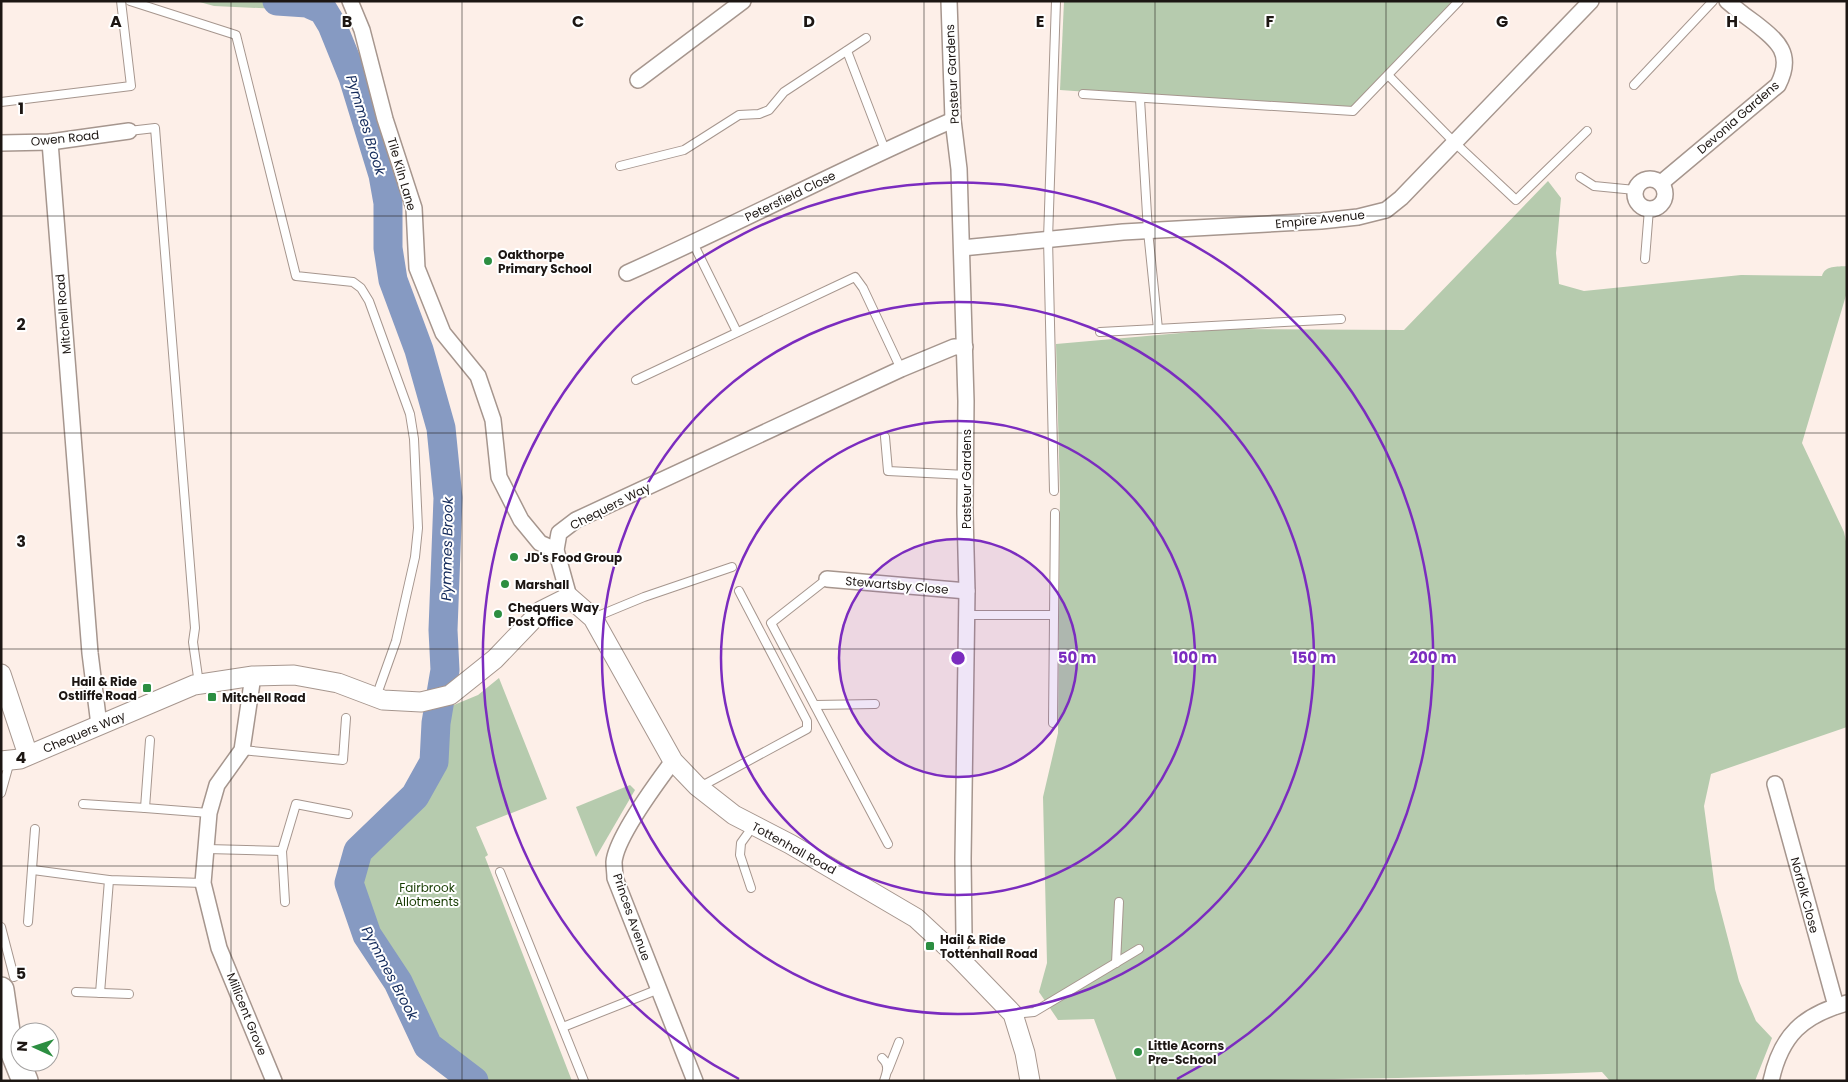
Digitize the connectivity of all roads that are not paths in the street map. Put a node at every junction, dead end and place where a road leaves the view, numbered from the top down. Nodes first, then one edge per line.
1 (121, 1) edge
2 (130, 1) edge
3 (350, 1) edge
4 (743, 1) edge
5 (949, 1) edge
6 (1056, 1) edge
7 (1459, 1) edge
8 (1592, 1) edge
9 (1713, 1) edge
10 (1727, 1) edge
11 (866, 38) dead end
12 (847, 51) junction
13 (1388, 75) junction
14 (638, 80) dead end
15 (1634, 85) dead end
16 (1083, 94) dead end
17 (1140, 99) junction
18 (1, 102) edge
19 (953, 120) junction
20 (129, 131) joint
21 (1587, 131) dead end
22 (50, 142) junction
23 (1454, 142) junction
24 (1, 143) edge
25 (885, 150) junction
26 (620, 166) dead end
27 (1580, 177) dead end
28 (1662, 183) junction
29 (1635, 190) junction
30 (1649, 209) junction
31 (1148, 231) junction
32 (1048, 238) junction
33 (693, 244) junction
34 (962, 248) junction
35 (1644, 259) dead end
36 (627, 273) dead end
37 (1341, 319) dead end
38 (1158, 329) junction
39 (737, 332) junction
40 (1100, 332) dead end
41 (965, 347) junction
42 (901, 368) junction
43 (636, 380) dead end
44 (885, 437) dead end
45 (966, 475) junction
46 (1054, 491) dead end
47 (1055, 513) dead end
48 (556, 550) junction
49 (732, 567) dead end
50 (826, 579) joint
51 (740, 591) dead end
52 (967, 591) junction
53 (569, 597) junction
54 (967, 615) junction
55 (1054, 615) junction
56 (593, 618) junction
57 (1, 674) edge
58 (253, 676) junction
59 (199, 684) junction
60 (376, 697) junction
61 (875, 704) dead end
62 (815, 705) junction
63 (346, 718) dead end
64 (1054, 723) dead end
65 (99, 725) junction
66 (150, 740) dead end
67 (242, 750) junction
68 (28, 755) junction
69 (5, 761) edge
70 (673, 761) junction
71 (1775, 784) dead end
72 (700, 788) junction
73 (1, 792) edge
74 (83, 804) dead end
75 (145, 808) junction
76 (209, 813) junction
77 (348, 814) dead end
78 (754, 825) junction
79 (35, 829) dead end
80 (888, 844) dead end
81 (206, 849) junction
82 (282, 851) junction
83 (33, 870) junction
84 (500, 872) dead end
85 (109, 880) junction
86 (203, 883) junction
87 (751, 888) dead end
88 (285, 902) dead end
89 (1119, 902) dead end
90 (28, 922) dead end
91 (1, 927) edge
92 (1140, 948) dead end
93 (957, 956) junction
94 (1116, 964) junction
95 (8, 984) edge
96 (659, 989) junction
97 (76, 992) dead end
98 (100, 993) junction
99 (129, 994) dead end
100 (1841, 1004) edge
101 (1013, 1014) junction
102 (1, 1021) edge
103 (562, 1027) junction
104 (899, 1042) dead end
105 (9, 1045) junction
106 (882, 1058) dead end
107 (888, 1070) junction
108 (25, 1081) edge
109 (274, 1081) edge
110 (584, 1081) edge
111 (695, 1081) edge
112 (884, 1081) edge
113 (1030, 1081) edge
114 (1771, 1081) edge

1 - 18 lane
2 - 60 lane
3 - 48 street, Tile Kiln Lane
4 - 14 street
5 - 19 street, Pasteur Gardens
6 - 32 lane
7 - 13 lane
8 - 23 street, Empire Avenue
9 - 15 lane
10 - 28 street, Devonia Gardens
11 - 12 lane
12 - 25 lane
12 - 26 lane
13 - 17 lane
13 - 23 lane
16 - 17 lane
17 - 31 lane
19 - 25 street, Petersfield Close
19 - 34 street, Pasteur Gardens
20 - 22 street, Owen Road
20 - 59 lane
21 - 23 lane
22 - 24 street, Owen Road
22 - 65 street, Mitchell Road
23 - 31 street, Empire Avenue
25 - 33 street, Petersfield Close
27 - 29 lane
28 - 29 street
28 - 30 street
29 - 30 street
30 - 35 lane
31 - 32 street, Empire Avenue
31 - 38 lane
32 - 34 street, Empire Avenue
32 - 46 lane
33 - 36 street, Petersfield Close
33 - 39 lane
34 - 41 street, Pasteur Gardens
37 - 38 lane
38 - 40 lane
39 - 42 lane
39 - 43 lane
41 - 42 street, Chequers Way
41 - 45 street, Pasteur Gardens
42 - 48 street, Chequers Way
44 - 45 lane
45 - 52 street, Pasteur Gardens
47 - 55 lane
48 - 53 street
49 - 56 lane
50 - 52 street, Stewartsby Close
50 - 62 lane
51 - 72 lane
52 - 54 street, Pasteur Gardens
53 - 56 street, Tottenhall Road
53 - 60 street, Chequers Way
54 - 55 lane
54 - 93 street, Pasteur Gardens
55 - 64 lane
56 - 70 street, Tottenhall Road
57 - 68 street
58 - 59 street, Chequers Way
58 - 60 street, Chequers Way
58 - 67 street
59 - 65 street, Chequers Way
61 - 62 lane
62 - 80 lane
63 - 67 lane
65 - 68 street, Chequers Way
66 - 75 lane
67 - 76 street, Millicent Grove
68 - 69 street, Chequers Way
69 - 73 lane
70 - 72 street, Tottenhall Road
70 - 96 street, Princes Avenue
71 - 100 street, Norfolk Close
72 - 78 street, Tottenhall Road
74 - 75 lane
75 - 76 lane
76 - 81 street, Millicent Grove
77 - 82 lane
78 - 87 lane
78 - 93 street, Tottenhall Road
79 - 83 lane
81 - 82 lane
81 - 86 street, Millicent Grove
82 - 88 lane
83 - 85 lane
83 - 90 lane
84 - 103 lane
85 - 86 lane
85 - 98 lane
86 - 109 street, Millicent Grove
89 - 94 lane
91 - 95 lane
92 - 94 lane
93 - 101 street, Tottenhall Road
94 - 101 lane
95 - 105 highway
96 - 103 lane
96 - 111 street, Princes Avenue
97 - 98 lane
98 - 99 lane
100 - 114 street
101 - 113 street, Tottenhall Road
102 - 105 highway
103 - 110 lane
104 - 107 lane
105 - 108 highway
106 - 107 lane
107 - 112 lane

